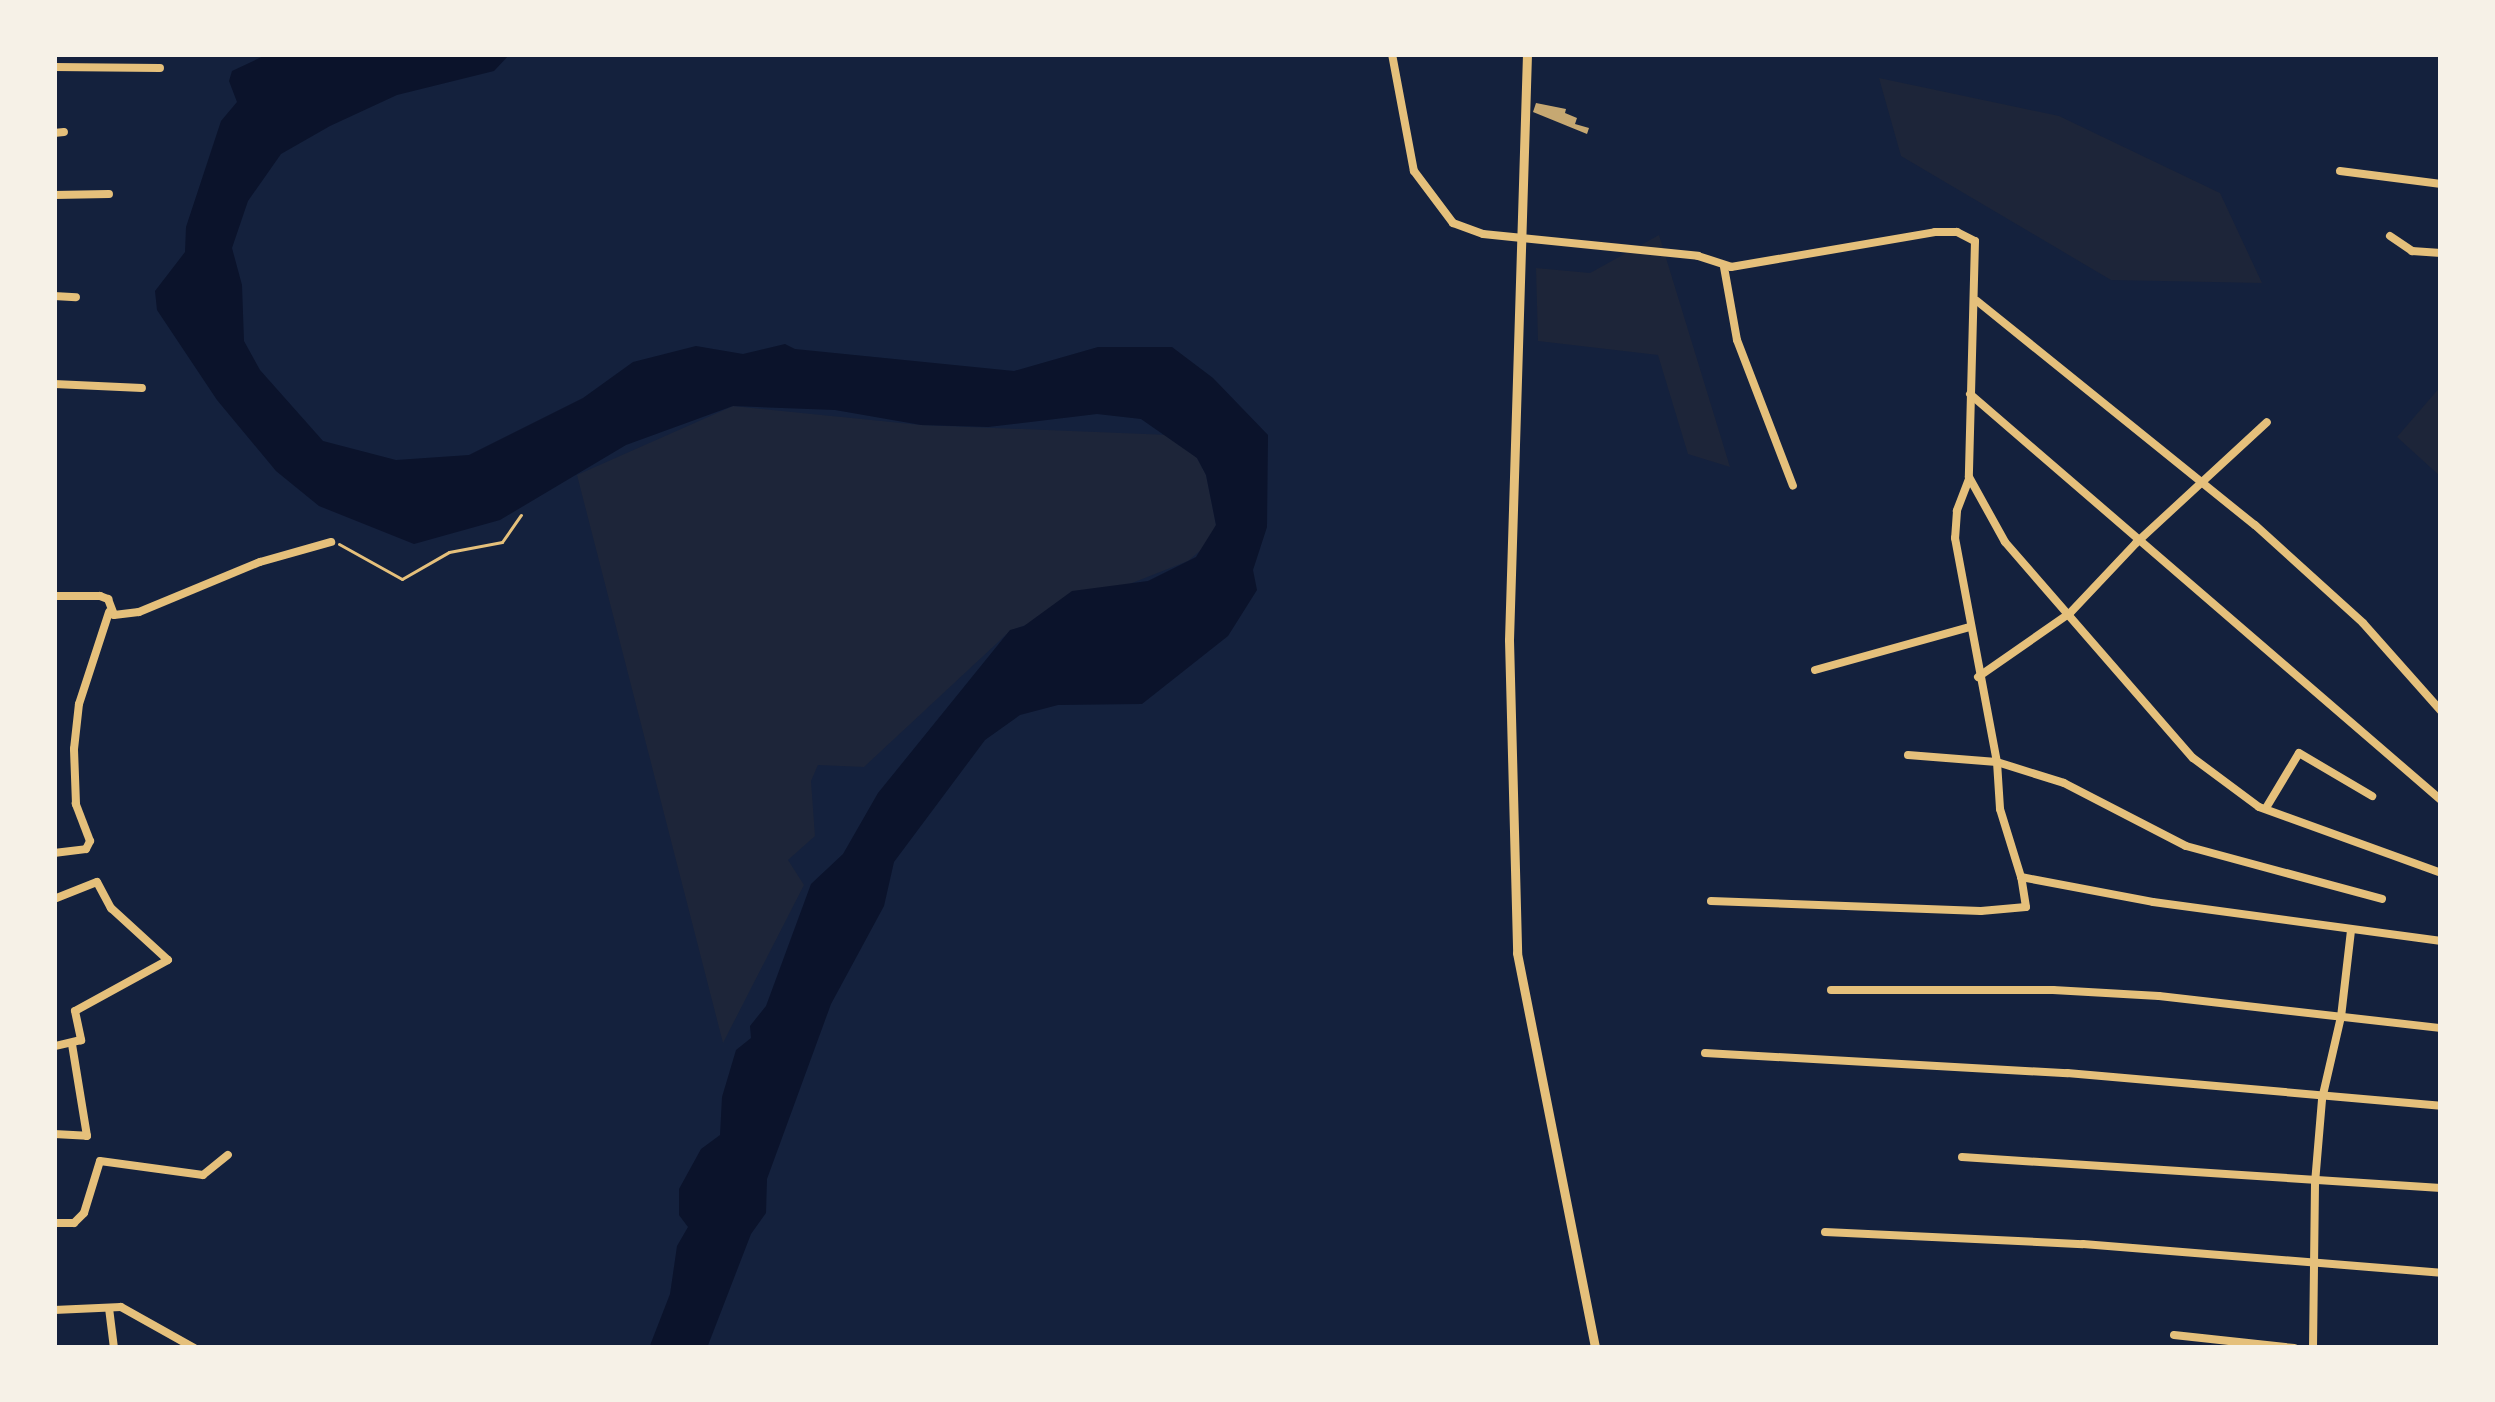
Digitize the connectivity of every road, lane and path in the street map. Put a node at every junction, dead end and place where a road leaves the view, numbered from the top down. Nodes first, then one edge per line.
1 (1392, 54) edge
2 (1527, 54) edge
3 (54, 68) edge
4 (160, 68) dead end
5 (2340, 171) dead end
6 (2441, 184) edge
7 (109, 194) dead end
8 (54, 195) edge
9 (2390, 236) dead end
10 (1520, 237) junction
11 (2441, 254) edge
12 (1724, 267) junction
13 (54, 296) edge
14 (76, 297) dead end
15 (1977, 301) junction
16 (54, 384) edge
17 (142, 388) dead end
18 (1969, 393) junction
19 (2267, 422) dead end
20 (1969, 478) junction
21 (2204, 481) junction
22 (1793, 486) dead end
23 (521, 515) dead end
24 (331, 542) joint
25 (2136, 542) junction
26 (54, 596) edge
27 (109, 612) junction
28 (2070, 613) junction
29 (1970, 627) junction
30 (1815, 670) dead end
31 (1978, 677) junction
32 (2441, 711) edge
33 (1908, 755) dead end
34 (1997, 762) junction
35 (2372, 796) dead end
36 (2441, 800) edge
37 (2266, 808) junction
38 (54, 853) edge
39 (2441, 873) edge
40 (2021, 878) junction
41 (54, 899) edge
42 (2381, 899) dead end
43 (1711, 901) dead end
44 (2350, 931) junction
45 (2441, 940) edge
46 (1831, 990) dead end
47 (2341, 1016) junction
48 (2441, 1028) edge
49 (76, 1042) junction
50 (54, 1046) edge
51 (1705, 1053) dead end
52 (2322, 1099) junction
53 (2441, 1106) edge
54 (54, 1134) edge
55 (228, 1155) dead end
56 (1962, 1157) dead end
57 (2315, 1183) junction
58 (2441, 1188) edge
59 (54, 1223) edge
60 (1826, 1232) dead end
61 (2312, 1264) junction
62 (2441, 1273) edge
63 (109, 1308) junction
64 (54, 1310) edge
65 (2174, 1335) dead end
66 (114, 1348) edge
67 (194, 1348) edge
68 (1595, 1348) edge
69 (2294, 1348) edge
70 (2314, 1348) edge

1 - 10 street
2 - 10 street
3 - 4 street
5 - 6 street
7 - 8 street
9 - 11 street
10 - 12 street
10 - 68 street
12 - 15 street
12 - 22 street
13 - 14 street
15 - 18 street
15 - 21 street
16 - 17 street
18 - 20 street
18 - 25 street
19 - 21 street
20 - 28 street
20 - 29 street
21 - 25 street
21 - 32 street
23 - 24 path
24 - 27 street
25 - 28 street
25 - 36 street
26 - 27 street
27 - 38 street
28 - 31 street
28 - 37 street
29 - 30 street
29 - 31 street
31 - 34 street
33 - 34 street
34 - 40 street
34 - 42 street
35 - 37 street
37 - 39 street
40 - 43 street
40 - 44 street
41 - 49 street
44 - 45 street
44 - 47 street
46 - 47 street
47 - 48 street
47 - 52 street
49 - 50 street
49 - 54 street
51 - 52 street
52 - 53 street
52 - 57 street
55 - 59 street
56 - 57 street
57 - 58 street
57 - 61 street
60 - 61 street
61 - 62 street
61 - 70 street
63 - 64 street
63 - 66 street
63 - 67 street
65 - 69 street

